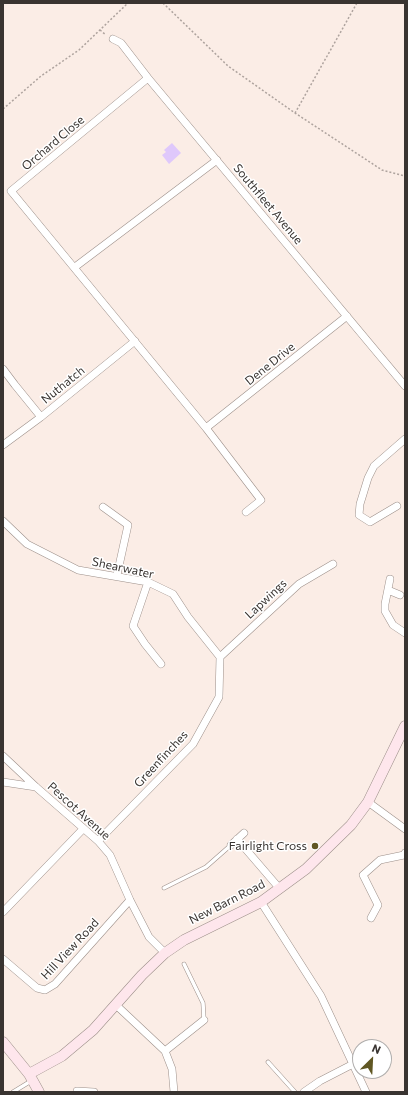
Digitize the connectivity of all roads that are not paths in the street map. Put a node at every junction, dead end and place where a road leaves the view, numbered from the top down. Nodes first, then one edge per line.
1 (113, 39) dead end
2 (148, 78) junction
3 (217, 160) junction
4 (75, 268) junction
5 (347, 316) junction
6 (135, 341) junction
7 (3, 369) edge
8 (405, 386) edge
9 (41, 417) junction
10 (206, 428) junction
11 (405, 440) edge
12 (3, 445) edge
13 (397, 506) dead end
14 (103, 507) dead end
15 (246, 512) dead end
16 (3, 521) edge
17 (333, 564) dead end
18 (116, 575) junction
19 (390, 579) dead end
20 (148, 582) junction
21 (388, 590) junction
22 (400, 595) dead end
23 (405, 633) edge
24 (220, 657) junction
25 (161, 664) dead end
26 (405, 726) edge
27 (3, 756) edge
28 (3, 782) edge
29 (36, 788) junction
30 (368, 802) junction
31 (83, 829) junction
32 (405, 830) edge
33 (244, 833) dead end
34 (238, 839) junction
35 (98, 841) junction
36 (230, 846) joint
37 (405, 853) edge
38 (164, 888) dead end
39 (280, 889) junction
40 (130, 900) junction
41 (261, 902) junction
42 (3, 912) edge
43 (370, 918) dead end
44 (165, 954) junction
45 (3, 959) edge
46 (184, 964) dead end
47 (116, 1006) junction
48 (204, 1020) joint
49 (3, 1042) edge
50 (165, 1051) junction
51 (268, 1062) dead end
52 (352, 1062) edge
53 (352, 1065) edge
54 (31, 1077) junction
55 (360, 1079) edge
56 (77, 1091) edge
57 (13, 1092) edge
58 (39, 1092) edge
59 (94, 1092) edge
60 (174, 1092) edge
61 (295, 1092) edge
62 (304, 1092) edge
63 (366, 1092) edge

1 - 2 street, Southfleet Avenue
2 - 3 street, Southfleet Avenue
2 - 4 street, Orchard Close
3 - 4 street
3 - 5 street, Southfleet Avenue
4 - 6 street, Orchard Close
5 - 8 street, Southfleet Avenue
5 - 10 street, Dene Drive
6 - 9 street, Nuthatch
6 - 10 street
7 - 9 street
9 - 12 street, Nuthatch
10 - 15 street
11 - 13 street
14 - 18 street
16 - 18 street, Shearwater
17 - 24 street, Lapwings
18 - 20 street, Shearwater
19 - 21 street
20 - 24 street, Shearwater
20 - 25 street
21 - 22 street
21 - 23 street
24 - 35 street, Greenfinches
26 - 30 street, New Barn Road
27 - 29 street, Pescot Avenue
28 - 29 street
29 - 31 street, Pescot Avenue
30 - 32 street
30 - 39 street, New Barn Road
31 - 35 street, Pescot Avenue
31 - 42 street
33 - 34 street
34 - 36 street
34 - 39 street
35 - 40 street, Pescot Avenue
36 - 38 lane
37 - 43 street
39 - 41 street, New Barn Road
40 - 44 street, Pescot Avenue
40 - 45 street, Hill View Road
41 - 44 street, New Barn Road
41 - 52 street
44 - 47 street, New Barn Road
46 - 48 lane
47 - 50 street
47 - 54 street, New Barn Road
48 - 50 street
49 - 54 street
50 - 60 street
51 - 61 lane
53 - 62 street
54 - 57 lane
54 - 58 street
55 - 63 street
56 - 59 street

